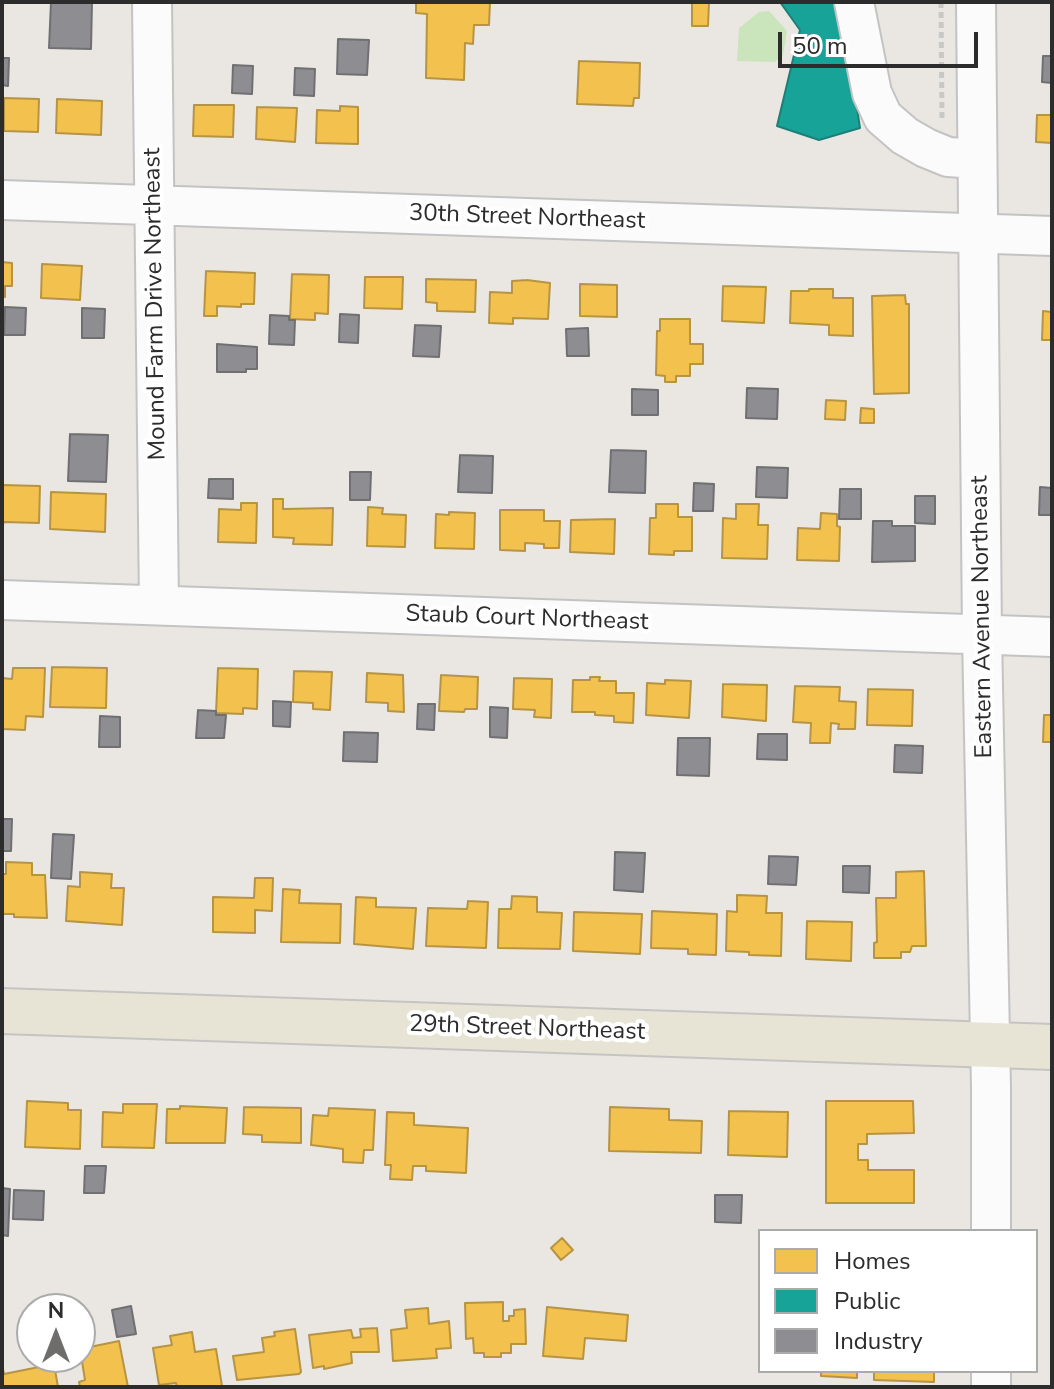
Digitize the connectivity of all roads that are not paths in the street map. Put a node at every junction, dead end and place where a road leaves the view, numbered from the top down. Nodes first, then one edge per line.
1 (152, 2) edge
2 (854, 2) edge
3 (976, 2) edge
4 (960, 157) junction
5 (2, 200) edge
6 (155, 205) junction
7 (978, 233) junction
8 (1052, 236) edge
9 (2, 600) edge
10 (159, 605) junction
11 (982, 635) junction
12 (1052, 637) edge
13 (2, 1011) edge
14 (991, 1045) junction
15 (1052, 1047) edge
16 (991, 1229) edge

1 - 6 street, Mound Farm Drive Northeast
2 - 4 street
3 - 4 street, Eastern Avenue Northeast
4 - 7 street, Eastern Avenue Northeast
5 - 6 street, 30th Street Northeast
6 - 7 street, 30th Street Northeast
6 - 10 street, Mound Farm Drive Northeast
7 - 8 street, 30th Street Northeast
7 - 11 street, Eastern Avenue Northeast
9 - 10 street, Staub Court Northeast
10 - 11 street, Staub Court Northeast
11 - 12 street, Staub Court Northeast
11 - 14 street, Eastern Avenue Northeast
13 - 14 main road, 29th Street Northeast
14 - 15 main road, 29th Street Northeast
14 - 16 street, Eastern Avenue Northeast

